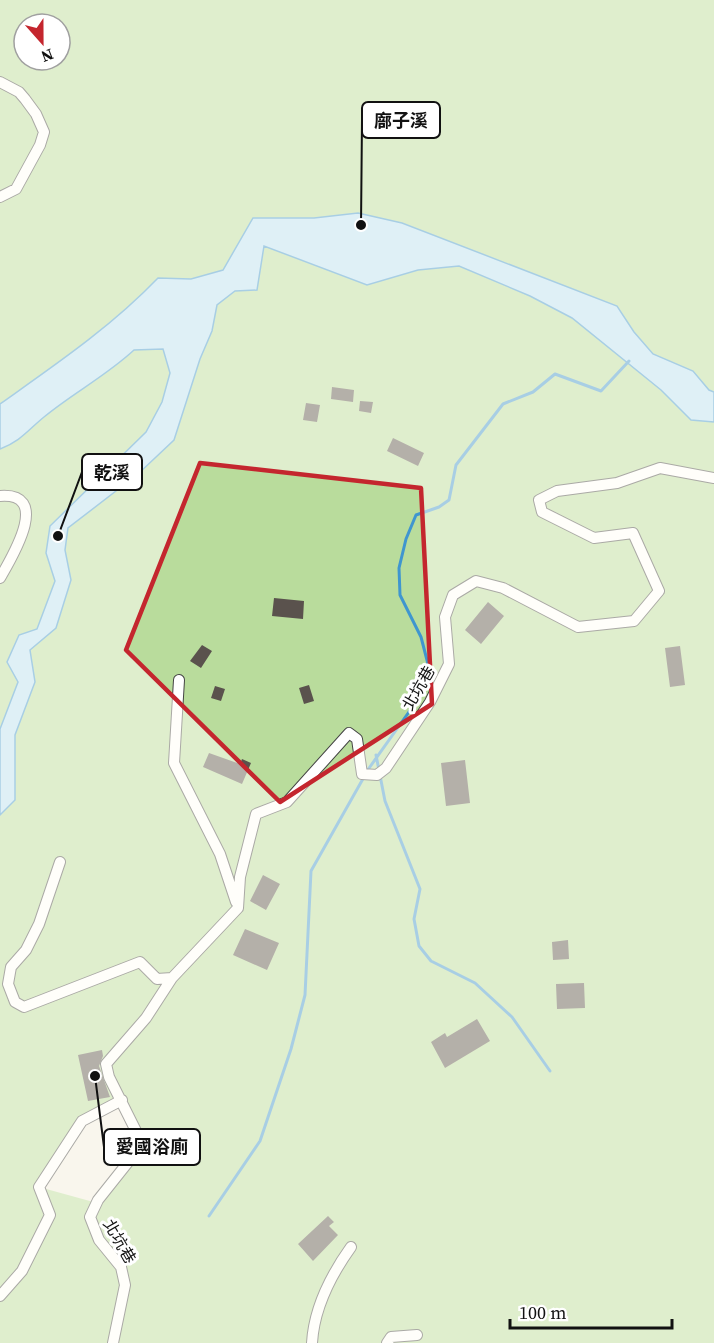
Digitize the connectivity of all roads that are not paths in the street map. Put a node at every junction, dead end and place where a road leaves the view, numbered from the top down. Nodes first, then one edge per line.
1 (0, 82) edge
2 (0, 197) edge
3 (714, 478) edge
4 (0, 496) edge
5 (0, 578) edge
6 (178, 680) dead end
7 (60, 862) dead end
8 (238, 908) junction
9 (172, 978) junction
10 (122, 1100) junction
11 (351, 1247) dead end
12 (0, 1296) edge
13 (417, 1335) dead end
14 (113, 1343) edge
15 (312, 1343) edge
16 (387, 1343) edge

1 - 2 street
3 - 8 street, 北坑巷
4 - 5 street
6 - 8 street
7 - 9 street
8 - 9 street, 北坑巷
9 - 10 street, 北坑巷
10 - 12 street
10 - 14 street, 北坑巷
11 - 15 street
13 - 16 street

